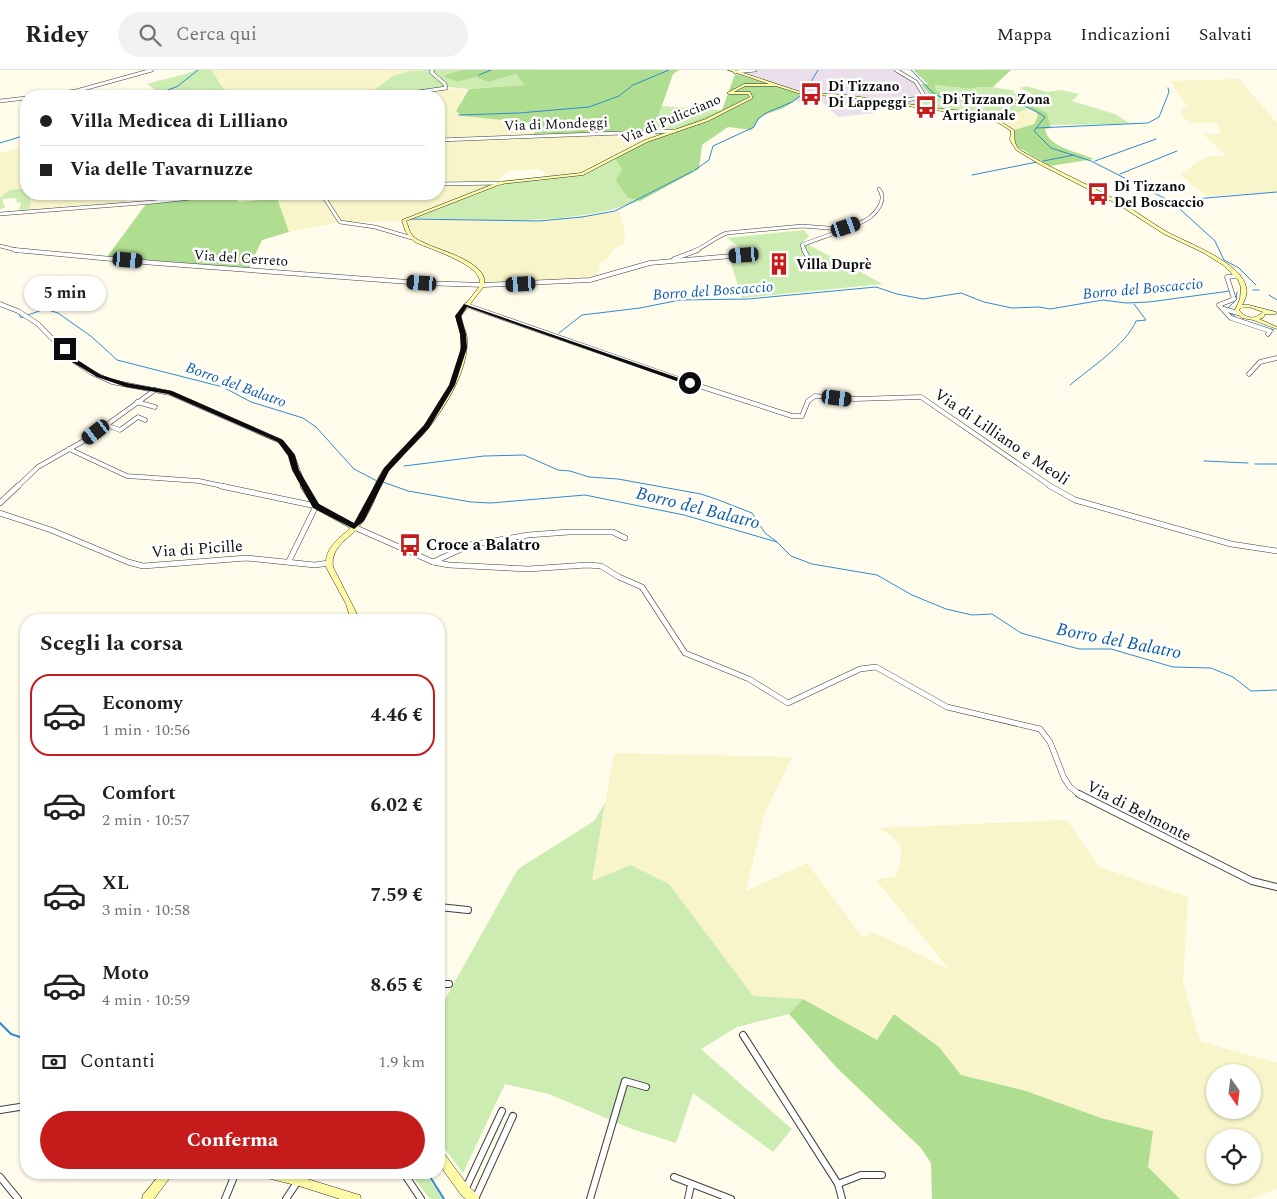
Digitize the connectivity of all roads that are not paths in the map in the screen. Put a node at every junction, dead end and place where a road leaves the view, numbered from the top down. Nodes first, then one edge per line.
1 (152, 70) edge
2 (433, 70) edge
3 (730, 70) edge
4 (755, 70) edge
5 (896, 70) edge
6 (735, 72) junction
7 (778, 85) junction
8 (80, 90) edge
9 (435, 90) edge
10 (20, 99) edge
11 (0, 101) edge
12 (902, 104) junction
13 (675, 131) junction
14 (445, 140) edge
15 (502, 183) junction
16 (445, 184) edge
17 (879, 189) dead end
18 (172, 200) edge
19 (326, 200) edge
20 (0, 214) edge
21 (841, 229) junction
22 (412, 238) junction
23 (0, 246) edge
24 (755, 254) dead end
25 (672, 260) junction
26 (814, 268) dead end
27 (1238, 276) junction
28 (482, 285) junction
29 (1244, 295) junction
30 (0, 304) edge
31 (466, 305) junction
32 (1255, 308) junction
33 (1224, 309) junction
34 (1238, 310) junction
35 (1276, 313) edge
36 (1262, 315) junction
37 (1252, 319) junction
38 (1277, 329) edge
39 (1268, 334) dead end
40 (1277, 358) edge
41 (1248, 374) dead end
42 (155, 390) junction
43 (138, 402) junction
44 (155, 407) dead end
45 (145, 420) dead end
46 (106, 425) junction
47 (69, 449) junction
48 (0, 503) edge
49 (316, 506) junction
50 (0, 513) edge
51 (354, 527) junction
52 (625, 538) dead end
53 (1277, 551) edge
54 (289, 562) junction
55 (433, 562) junction
56 (330, 566) junction
57 (353, 614) edge
58 (1277, 887) edge
59 (445, 908) edge
60 (468, 910) dead end
61 (445, 984) edge
62 (449, 984) dead end
63 (743, 1035) dead end
64 (646, 1087) dead end
65 (20, 1107) edge
66 (0, 1110) edge
67 (502, 1110) dead end
68 (513, 1116) dead end
69 (445, 1164) edge
70 (882, 1175) dead end
71 (0, 1177) edge
72 (674, 1177) dead end
73 (163, 1179) edge
74 (233, 1179) edge
75 (300, 1179) edge
76 (306, 1179) edge
77 (408, 1179) edge
78 (838, 1184) junction
79 (692, 1185) junction
80 (3, 1188) edge
81 (465, 1191) junction
82 (18, 1199) edge
83 (147, 1199) edge
84 (225, 1199) edge
85 (286, 1199) edge
86 (356, 1199) edge
87 (421, 1199) edge
88 (475, 1199) edge
89 (590, 1199) edge
90 (688, 1199) edge
91 (731, 1199) edge
92 (842, 1199) edge

1 - 8 street
2 - 9 street
3 - 6 street
4 - 6 street
5 - 12 street
6 - 7 street
7 - 12 street
7 - 13 street, Via di Pulicciano
10 - 11 street
12 - 27 street
13 - 14 street, Via di Mondeggi
13 - 15 street, Via di Pulicciano
15 - 16 street
15 - 22 street, Via di Pulicciano
17 - 21 street
18 - 20 street
19 - 22 street
21 - 25 street
21 - 26 street
22 - 28 street
23 - 28 street, Via del Cerreto
24 - 25 street
25 - 28 street, Via del Cerreto
27 - 29 street
27 - 33 street
28 - 31 street
29 - 32 street
29 - 34 street
30 - 42 street
31 - 51 street
31 - 53 street, Via di Lilliano e Meoli
32 - 34 street
32 - 35 street
32 - 36 street
33 - 34 street
33 - 39 street
34 - 37 street
35 - 36 street
36 - 37 street
36 - 38 street
37 - 38 street
40 - 41 street
42 - 43 street
42 - 49 street
43 - 44 street
43 - 46 street
45 - 46 street
46 - 47 street
47 - 48 street
47 - 49 street, Via di Belmonte
49 - 51 street, Via di Belmonte
49 - 54 street
50 - 54 street, Via di Picille
51 - 55 street, Via di Belmonte
51 - 56 street
52 - 55 street
54 - 56 street, Via di Picille
55 - 58 street, Via di Belmonte
56 - 57 street
59 - 60 street
61 - 62 street
63 - 78 street
64 - 89 street
65 - 66 street
67 - 81 street
68 - 88 street
69 - 81 street
70 - 78 street
71 - 80 street
72 - 79 street
73 - 83 street
74 - 84 street
75 - 85 street
76 - 86 street
77 - 87 street
78 - 92 street
79 - 90 street
79 - 91 street
80 - 82 street
81 - 88 street

